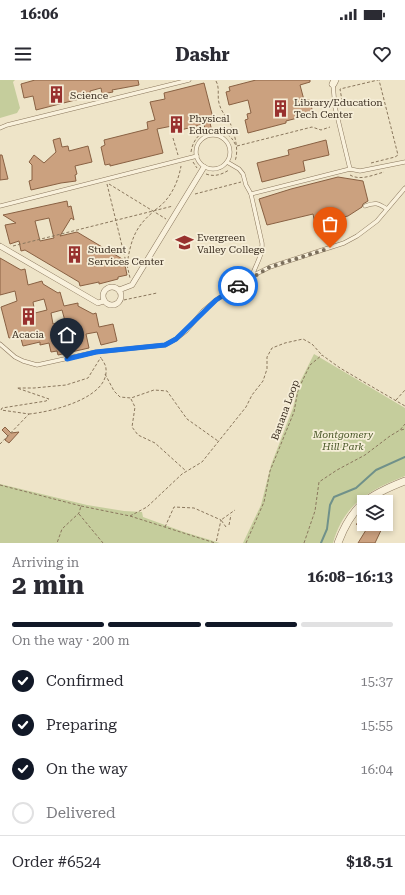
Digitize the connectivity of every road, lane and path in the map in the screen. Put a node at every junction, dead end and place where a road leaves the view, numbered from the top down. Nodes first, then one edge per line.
1 (189, 80) edge
2 (379, 80) edge
3 (216, 81) dead end
4 (334, 82) edge
5 (343, 106) dead end
6 (330, 127) dead end
7 (0, 128) edge
8 (173, 138) dead end
9 (236, 146) junction
10 (196, 156) junction
11 (191, 158) junction
12 (180, 160) junction
13 (227, 162) junction
14 (405, 162) edge
15 (364, 165) dead end
16 (204, 167) junction
17 (350, 169) junction
18 (202, 172) junction
19 (245, 181) junction
20 (405, 188) edge
21 (251, 194) junction
22 (186, 196) junction
23 (181, 204) junction
24 (0, 206) edge
25 (365, 206) dead end
26 (387, 209) junction
27 (153, 212) junction
28 (116, 220) junction
29 (170, 222) junction
30 (2, 247) edge
31 (127, 264) junction
32 (252, 276) junction
33 (132, 285) junction
34 (119, 290) junction
35 (157, 293) dead end
36 (104, 301) junction
37 (119, 301) junction
38 (0, 344) edge
39 (322, 355) junction
40 (105, 374) junction
41 (405, 390) edge
42 (131, 398) junction
43 (396, 401) junction
44 (405, 406) edge
45 (28, 414) junction
46 (405, 424) edge
47 (405, 429) edge
48 (400, 430) junction
49 (218, 441) junction
50 (0, 444) edge
51 (186, 471) junction
52 (405, 481) edge
53 (0, 485) edge
54 (81, 506) junction
55 (235, 510) dead end
56 (79, 513) junction
57 (230, 515) junction
58 (130, 516) junction
59 (221, 520) junction
60 (229, 525) dead end
61 (165, 527) junction
62 (226, 527) dead end
63 (57, 543) edge
64 (103, 543) edge
65 (215, 543) edge
66 (246, 543) edge
67 (304, 543) edge
68 (338, 543) edge

1 - 7 lane
2 - 5 path
2 - 15 path
3 - 9 path
4 - 17 lane
6 - 9 path
8 - 12 path
9 - 11 path
10 - 11 lane
10 - 13 lane
10 - 16 lane
11 - 12 lane
11 - 18 path
12 - 24 lane
12 - 27 path
13 - 16 lane
13 - 19 lane
14 - 17 lane
16 - 18 street
17 - 21 lane
18 - 22 street
19 - 21 lane
19 - 22 path
20 - 26 lane
21 - 32 lane
22 - 23 street
23 - 27 path
23 - 29 street
25 - 26 lane
26 - 32 lane
27 - 28 path
27 - 28 path
27 - 29 path
27 - 31 path
28 - 30 path
28 - 31 path
29 - 33 street
30 - 36 street
31 - 33 path
32 - 38 lane
33 - 34 street
34 - 36 street
34 - 37 street
35 - 37 path
36 - 37 street
39 - 43 path
39 - 49 path
39 - 66 path, Banana Loop
40 - 42 path
40 - 45 path
40 - 45 path
41 - 43 path
42 - 49 path
42 - 51 path
43 - 44 path
45 - 50 path
46 - 48 path
47 - 48 path
48 - 67 path
49 - 51 path
51 - 58 path
52 - 68 street
53 - 54 path
54 - 56 path
54 - 58 path
55 - 57 path
56 - 63 path
56 - 64 path
57 - 59 path
57 - 60 path
58 - 61 path
59 - 61 path
59 - 62 path
59 - 65 path
61 - 65 path

